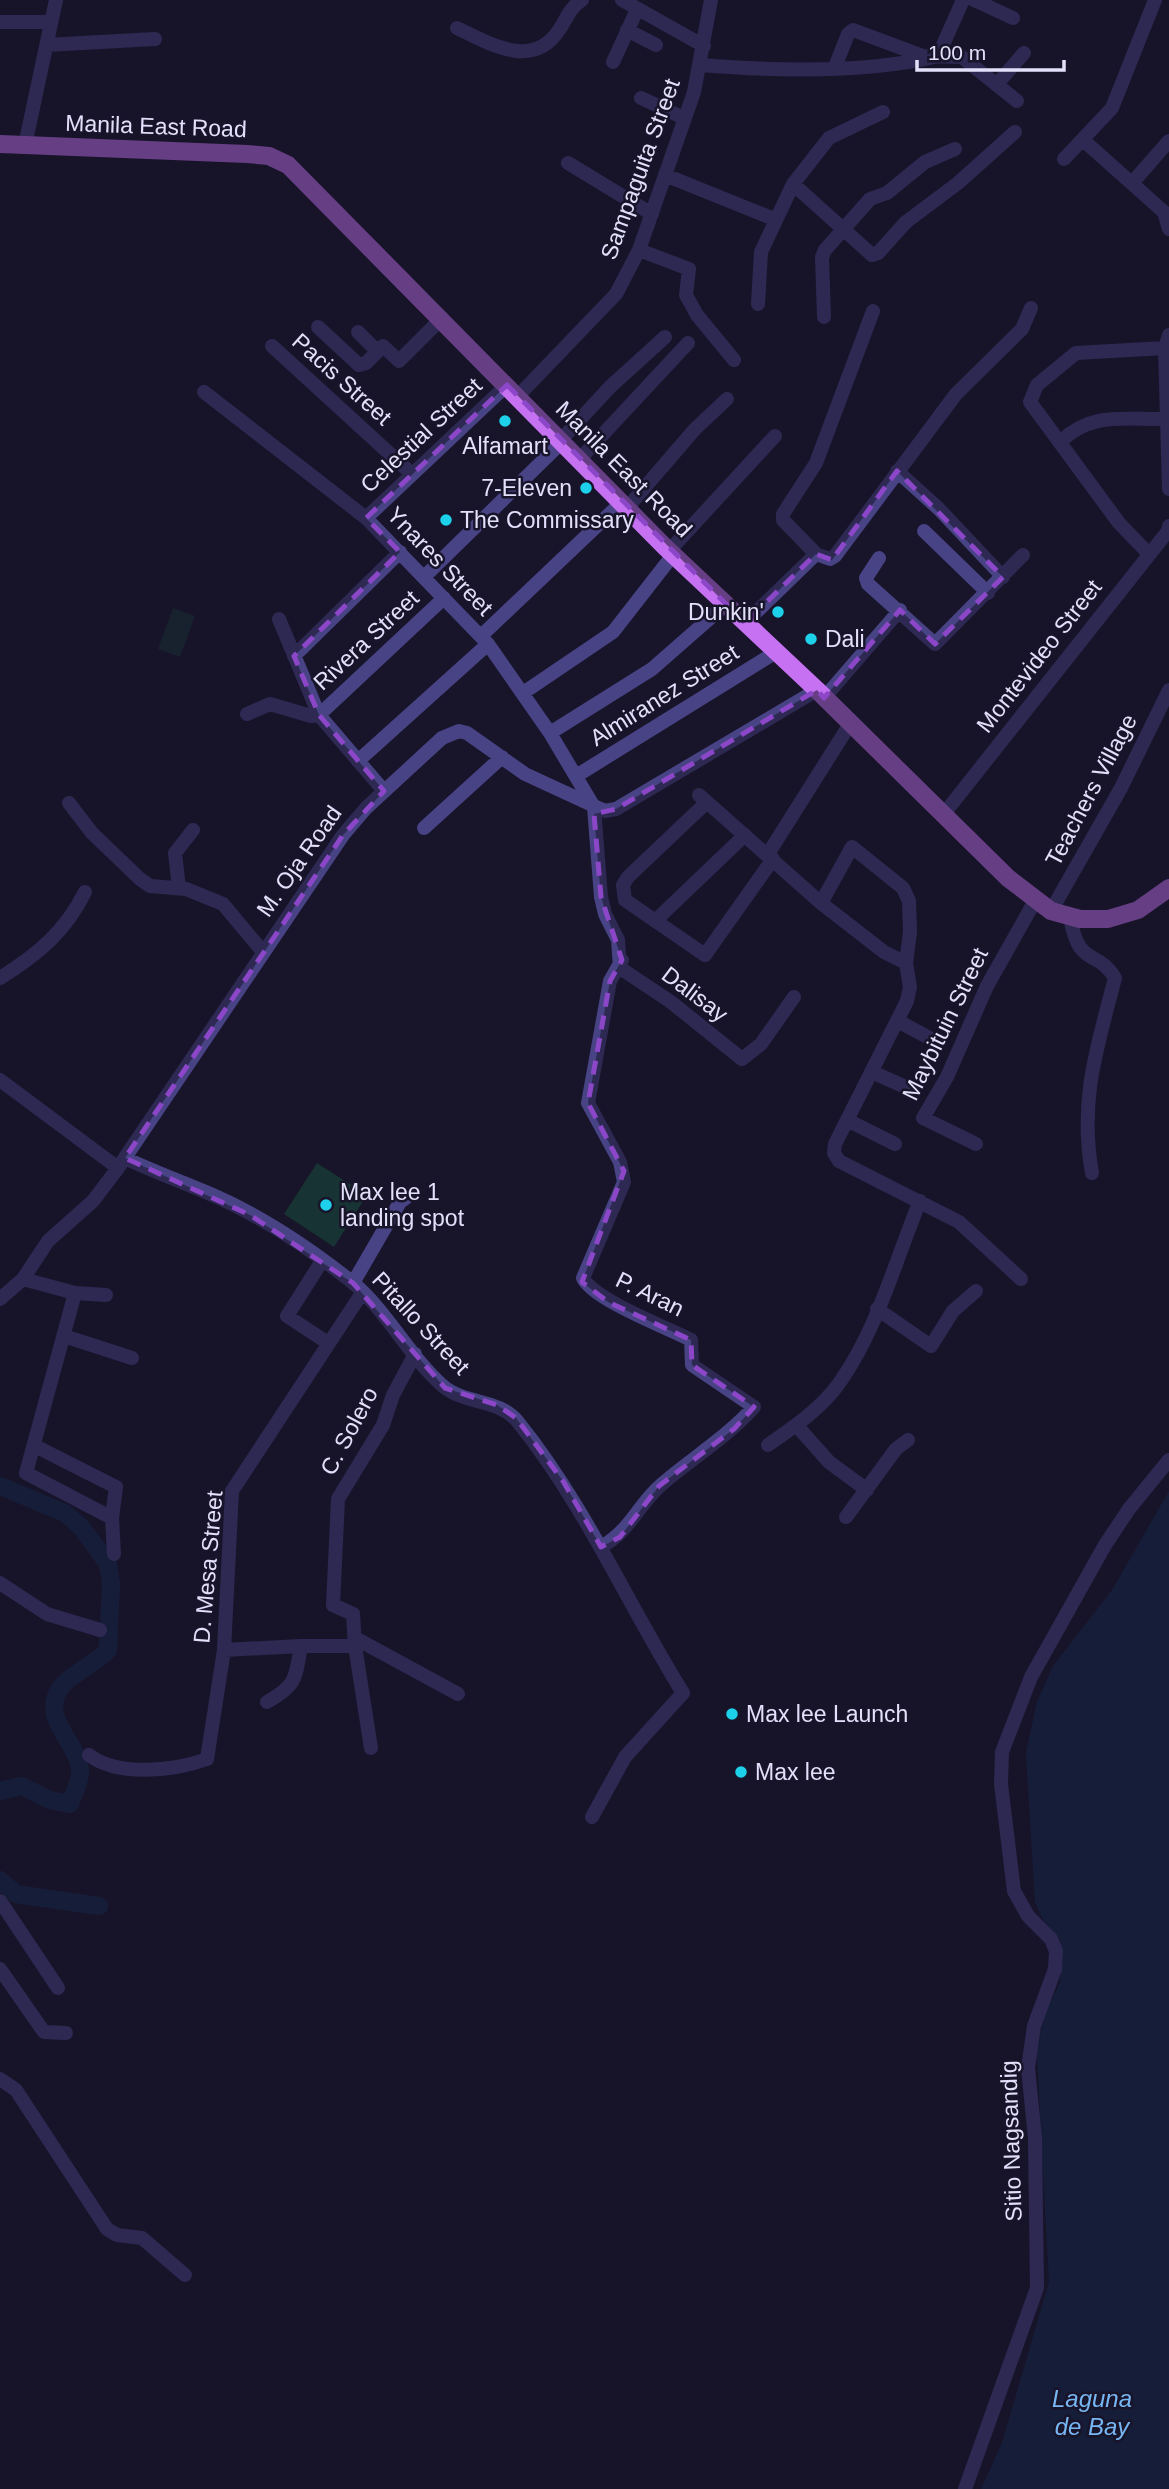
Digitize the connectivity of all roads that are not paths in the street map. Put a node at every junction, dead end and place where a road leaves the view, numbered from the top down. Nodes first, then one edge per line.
1 (56, 0) edge
2 (582, 0) edge
3 (622, 0) edge
4 (711, 0) edge
5 (963, 0) edge
6 (974, 0) edge
7 (1155, 0) edge
8 (637, 10) junction
9 (1013, 18) dead end
10 (0, 22) edge
11 (51, 22) junction
12 (457, 27) dead end
13 (627, 30) junction
14 (155, 39) dead end
15 (46, 45) junction
16 (656, 45) dead end
17 (704, 46) junction
18 (1024, 53) dead end
19 (938, 56) junction
20 (613, 62) dead end
21 (701, 65) junction
22 (835, 67) junction
23 (997, 84) junction
24 (640, 98) dead end
25 (1017, 101) dead end
26 (883, 112) dead end
27 (684, 118) junction
28 (1015, 132) dead end
29 (1083, 140) junction
30 (1169, 141) edge
31 (0, 144) edge
32 (25, 145) junction
33 (955, 149) dead end
34 (1064, 159) dead end
35 (568, 163) dead end
36 (665, 175) junction
37 (1132, 183) junction
38 (793, 184) junction
39 (652, 214) junction
40 (774, 219) junction
41 (843, 229) junction
42 (1169, 229) edge
43 (639, 250) junction
44 (758, 304) dead end
45 (1031, 308) dead end
46 (873, 311) dead end
47 (824, 317) dead end
48 (442, 318) junction
49 (318, 327) dead end
50 (358, 332) dead end
51 (666, 337) dead end
52 (1167, 342) edge
53 (688, 343) dead end
54 (272, 346) dead end
55 (380, 349) junction
56 (734, 360) dead end
57 (512, 391) junction
58 (204, 392) dead end
59 (727, 399) dead end
60 (1166, 419) junction
61 (775, 436) dead end
62 (561, 442) junction
63 (1060, 442) junction
64 (579, 460) junction
65 (897, 471) junction
66 (412, 474) junction
67 (1169, 489) edge
68 (624, 506) junction
69 (366, 518) junction
70 (1169, 526) edge
71 (924, 531) dead end
72 (400, 552) junction
73 (671, 553) junction
74 (816, 554) junction
75 (1149, 554) junction
76 (1023, 555) dead end
77 (879, 558) dead end
78 (424, 577) junction
79 (1003, 577) junction
80 (988, 593) junction
81 (444, 598) junction
82 (725, 605) junction
83 (900, 610) junction
84 (279, 619) dead end
85 (745, 623) junction
86 (485, 640) junction
87 (776, 652) junction
88 (294, 656) junction
89 (1169, 690) edge
90 (523, 693) junction
91 (820, 694) junction
92 (247, 714) dead end
93 (319, 715) junction
94 (850, 724) junction
95 (550, 733) junction
96 (502, 757) junction
97 (358, 761) junction
98 (576, 776) junction
99 (384, 791) junction
100 (69, 803) dead end
101 (594, 807) junction
102 (943, 815) junction
103 (424, 828) dead end
104 (193, 830) dead end
105 (745, 835) junction
106 (770, 856) junction
107 (179, 888) junction
108 (1169, 888) edge
109 (85, 892) dead end
110 (1036, 899) junction
111 (821, 902) junction
112 (1051, 911) junction
113 (1070, 916) junction
114 (655, 922) junction
115 (263, 952) junction
116 (906, 963) junction
117 (621, 964) junction
118 (0, 978) edge
119 (794, 997) dead end
120 (898, 1021) junction
121 (933, 1040) dead end
122 (872, 1072) junction
123 (0, 1080) edge
124 (910, 1089) dead end
125 (847, 1120) junction
126 (895, 1144) dead end
127 (976, 1144) dead end
128 (122, 1163) junction
129 (1092, 1173) dead end
130 (411, 1194) dead end
131 (920, 1201) junction
132 (323, 1261) junction
133 (23, 1279) junction
134 (1021, 1279) dead end
135 (358, 1288) junction
136 (976, 1291) dead end
137 (75, 1293) junction
138 (106, 1295) dead end
139 (0, 1299) edge
140 (877, 1309) junction
141 (64, 1336) junction
142 (328, 1343) junction
143 (415, 1354) junction
144 (132, 1358) dead end
145 (797, 1426) junction
146 (908, 1440) dead end
147 (768, 1445) dead end
148 (35, 1446) junction
149 (1169, 1460) edge
150 (867, 1490) junction
151 (846, 1517) dead end
152 (112, 1518) junction
153 (601, 1547) junction
154 (114, 1554) dead end
155 (0, 1583) edge
156 (100, 1630) dead end
157 (355, 1642) junction
158 (301, 1646) junction
159 (225, 1650) junction
160 (458, 1693) dead end
161 (267, 1702) dead end
162 (371, 1748) dead end
163 (89, 1755) dead end
164 (592, 1817) dead end
165 (0, 1901) edge
166 (0, 1969) edge
167 (58, 1988) dead end
168 (66, 2033) dead end
169 (0, 2079) edge
170 (185, 2275) dead end
171 (965, 2489) edge

1 - 11 street
2 - 12 street
3 - 8 street
4 - 17 street, Sampaguita Street
5 - 19 street
6 - 9 street
7 - 29 street
8 - 13 street
8 - 17 street
10 - 11 street
11 - 15 street
13 - 16 street
13 - 20 street
14 - 15 street
15 - 32 street
17 - 21 street, Sampaguita Street
18 - 23 street
19 - 22 street
19 - 22 street
19 - 23 street
21 - 22 street
21 - 27 street, Sampaguita Street
23 - 25 street
24 - 27 street
26 - 38 street
27 - 36 street, Sampaguita Street
28 - 41 street
29 - 34 street
29 - 37 street
30 - 37 street
31 - 32 main road, Manila East Road
32 - 48 main road, Manila East Road
33 - 41 street
35 - 39 street
36 - 39 street, Sampaguita Street
36 - 40 street
37 - 42 street
38 - 40 street
38 - 41 street
39 - 43 street, Sampaguita Street
40 - 44 street
41 - 47 street
43 - 56 street
43 - 57 street, Sampaguita Street
45 - 65 street
46 - 74 street
48 - 55 street
48 - 57 main road, Manila East Road
49 - 55 street
50 - 55 street
51 - 62 street
52 - 60 street
52 - 63 street
53 - 64 street
54 - 66 street, Pacis Street
57 - 62 main road, Manila East Road
57 - 66 street, Celestial Street
58 - 69 street, Ynares Street
59 - 68 street
60 - 63 street
60 - 67 street
61 - 73 street
62 - 64 main road, Manila East Road
62 - 78 street
63 - 75 street
64 - 68 main road, Manila East Road
65 - 74 street
65 - 79 street
66 - 69 street, Celestial Street
68 - 73 main road, Manila East Road
68 - 86 street
69 - 72 street, Ynares Street
70 - 75 street, Montevideo Street
71 - 80 street
72 - 78 street, Ynares Street
72 - 88 street
73 - 82 main road, Manila East Road
73 - 90 street
74 - 85 street
75 - 102 street, Montevideo Street
76 - 79 street
77 - 83 street
78 - 81 street, Ynares Street
79 - 80 street
80 - 83 street
81 - 86 street, Ynares Street
81 - 93 street, Rivera Street
82 - 85 main road, Manila East Road
82 - 95 street
83 - 91 street
84 - 88 street
85 - 87 main road, Manila East Road
86 - 90 street, Ynares Street
86 - 97 street
87 - 91 main road, Manila East Road
87 - 98 street, Almiranez Street
88 - 93 street
89 - 112 street, Teachers Village
90 - 95 street, Ynares Street
91 - 94 main road, Manila East Road
91 - 101 street
92 - 93 street
93 - 97 street
94 - 102 main road, Manila East Road
94 - 106 street
95 - 98 street, Ynares Street
96 - 99 street, M. Oja Road
96 - 101 street, M. Oja Road
96 - 103 street
97 - 99 street
98 - 101 street, Ynares Street
99 - 115 street, M. Oja Road
100 - 107 street
101 - 117 street
102 - 110 main road, Manila East Road
104 - 107 street
105 - 106 street
105 - 114 street
105 - 114 street
106 - 111 street
106 - 114 street
107 - 115 street
108 - 113 main road, Manila East Road
109 - 118 street
110 - 112 main road, Manila East Road
110 - 127 street, Maybituin Street
111 - 116 street
111 - 116 street
112 - 113 main road, Manila East Road
113 - 129 street
115 - 128 street, M. Oja Road
116 - 120 street
117 - 119 street, Dalisay
117 - 153 street, P. Aran
120 - 121 street
120 - 122 street
122 - 124 street
122 - 125 street
123 - 128 street, Pitallo Street
125 - 126 street
125 - 131 street
128 - 132 street, Pitallo Street
128 - 133 street, M. Oja Road
130 - 135 street, D. Mesa Street
131 - 134 street
131 - 140 street
132 - 135 street, Pitallo Street
132 - 142 street
133 - 137 street
133 - 139 street, M. Oja Road
135 - 142 street, D. Mesa Street
135 - 143 street, Pitallo Street
136 - 140 street
137 - 138 street
137 - 141 street
140 - 145 street
141 - 144 street
141 - 148 street
142 - 159 street, D. Mesa Street
143 - 153 street, Pitallo Street
143 - 157 street, C. Solero
145 - 147 street
145 - 150 street
146 - 150 street
148 - 152 street
148 - 152 street
149 - 171 street, Sitio Nagsandig
150 - 151 street
152 - 154 street
153 - 164 street, Pitallo Street
155 - 156 street
157 - 158 street
157 - 160 street
157 - 162 street
158 - 159 street
158 - 161 street
159 - 163 street, D. Mesa Street
165 - 167 street
166 - 168 street
169 - 170 street

